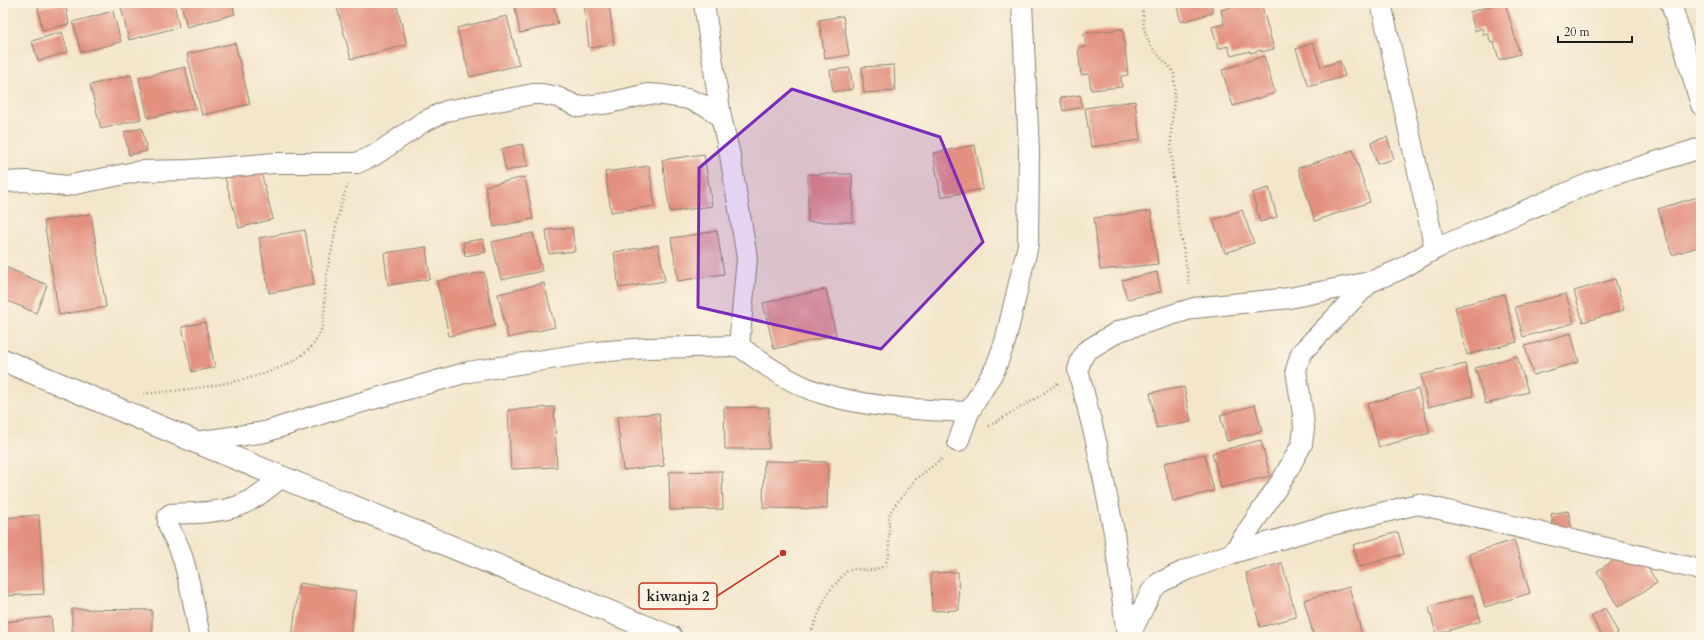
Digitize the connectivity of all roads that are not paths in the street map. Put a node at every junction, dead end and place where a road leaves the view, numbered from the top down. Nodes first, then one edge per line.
1 (704, 3) edge
2 (1022, 3) edge
3 (1381, 3) edge
4 (1671, 3) edge
5 (1701, 105) edge
6 (721, 117) junction
7 (1701, 148) edge
8 (3, 182) edge
9 (1435, 250) junction
10 (1370, 282) junction
11 (739, 346) junction
12 (3, 360) edge
13 (969, 412) junction
14 (196, 442) junction
15 (958, 442) road end
16 (282, 477) junction
17 (1233, 553) junction
18 (1701, 570) edge
19 (200, 637) edge
20 (671, 637) edge
21 (1128, 637) edge

1 - 6 street
2 - 13 street
3 - 9 street
4 - 5 street
6 - 8 street
6 - 11 street
7 - 9 street
9 - 10 street
10 - 17 street
10 - 21 street
11 - 13 street
11 - 14 street
12 - 14 street
13 - 15 street
14 - 16 street
16 - 19 street
16 - 20 street
17 - 18 street
17 - 21 street

